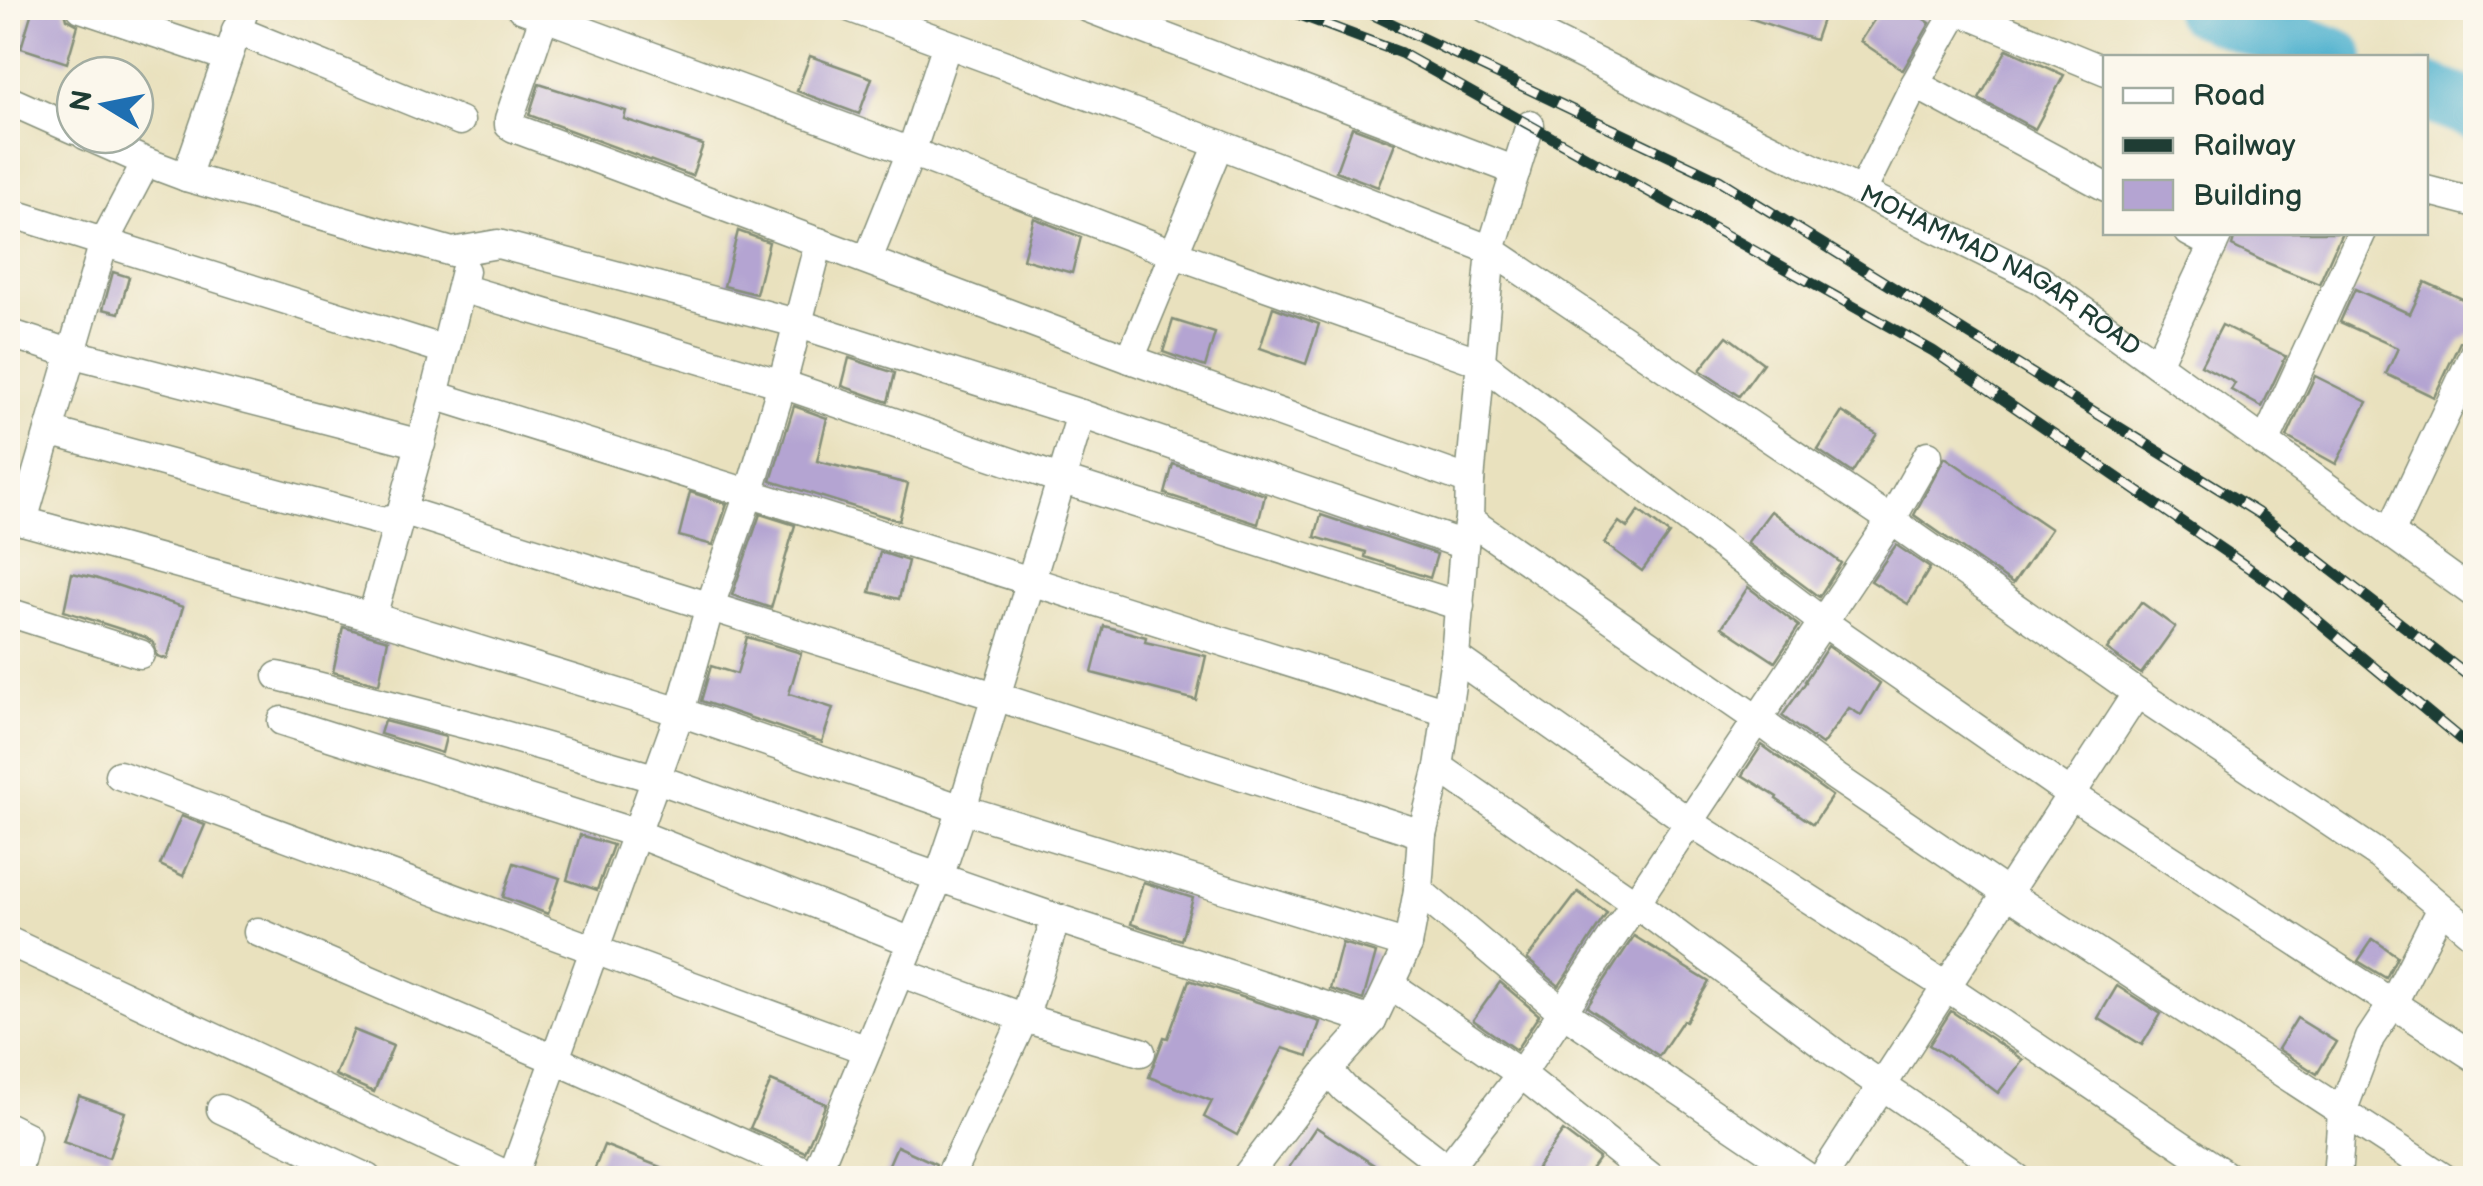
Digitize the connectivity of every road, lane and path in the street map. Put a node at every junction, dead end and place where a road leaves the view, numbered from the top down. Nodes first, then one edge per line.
1 (81, 8) edge
2 (851, 8) edge
3 (1088, 8) edge
4 (1486, 8) edge
5 (1954, 8) edge
6 (537, 10) edge
7 (236, 32) edge
8 (947, 44) junction
9 (2103, 70) edge
10 (1915, 84) junction
11 (8, 100) edge
12 (55, 121) edge
13 (460, 121) dead end
14 (1530, 125) dead end
15 (1218, 144) junction
16 (911, 152) junction
17 (130, 155) edge
18 (146, 162) junction
19 (1516, 171) junction
20 (186, 177) junction
21 (2103, 185) edge
22 (1862, 191) junction
23 (2428, 191) edge
24 (2476, 203) edge
25 (8, 212) edge
26 (2361, 235) edge
27 (2207, 237) edge
28 (104, 242) junction
29 (819, 242) junction
30 (471, 249) junction
31 (1491, 250) junction
32 (1175, 254) junction
33 (868, 260) junction
34 (461, 288) junction
35 (796, 323) junction
36 (8, 332) edge
37 (2476, 349) edge
38 (445, 350) junction
39 (70, 353) junction
40 (1130, 358) junction
41 (1480, 362) junction
42 (2157, 364) junction
43 (782, 384) junction
44 (434, 395) junction
45 (1081, 414) junction
46 (49, 431) junction
47 (2265, 442) junction
48 (421, 444) junction
49 (1928, 455) dead end
50 (1060, 480) junction
51 (1470, 480) junction
52 (750, 491) junction
53 (400, 516) junction
54 (15, 519) edge
55 (1891, 520) junction
56 (1467, 532) junction
57 (2390, 533) junction
58 (1030, 582) junction
59 (2476, 595) edge
60 (710, 606) junction
61 (1460, 606) junction
62 (8, 612) edge
63 (372, 617) junction
64 (1823, 622) junction
65 (140, 654) dead end
66 (1455, 658) junction
67 (278, 676) dead end
68 (2136, 694) junction
69 (995, 696) junction
70 (680, 712) junction
71 (1447, 712) junction
72 (1758, 720) junction
73 (282, 721) dead end
74 (1439, 767) junction
75 (119, 774) dead end
76 (654, 778) junction
77 (2072, 796) junction
78 (962, 809) junction
79 (1689, 822) junction
80 (635, 832) junction
81 (1422, 834) junction
82 (938, 877) junction
83 (1418, 890) junction
84 (2008, 894) junction
85 (1635, 903) junction
86 (2441, 908) junction
87 (1056, 918) junction
88 (258, 932) dead end
89 (2476, 937) edge
90 (8, 942) edge
91 (912, 942) junction
92 (1408, 945) junction
93 (594, 948) junction
94 (900, 972) junction
95 (1391, 984) junction
96 (1947, 987) junction
97 (2392, 1005) junction
98 (1564, 1012) junction
99 (1024, 1018) junction
100 (1372, 1021) junction
101 (868, 1050) junction
102 (1141, 1052) dead end
103 (2476, 1058) edge
104 (554, 1059) junction
105 (1328, 1070) junction
106 (1521, 1074) junction
107 (1882, 1086) junction
108 (221, 1109) dead end
109 (2342, 1112) junction
110 (8, 1127) edge
111 (320, 1169) edge
112 (1256, 1175) edge
113 (1451, 1175) edge
114 (814, 1177) edge
115 (16, 1178) edge
116 (367, 1178) edge
117 (513, 1178) edge
118 (949, 1178) edge
119 (1652, 1178) edge
120 (1810, 1178) edge
121 (1822, 1178) edge
122 (2018, 1178) edge
123 (2230, 1178) edge
124 (2337, 1178) edge
125 (2444, 1178) edge

1 - 7 street
2 - 8 street
3 - 19 street
4 - 22 street, MOHAMMAD NAGAR ROAD
5 - 9 street
5 - 10 street
6 - 16 street
6 - 29 street
7 - 13 street
7 - 20 street
8 - 15 street
8 - 16 street
10 - 21 street
10 - 22 street
11 - 12 street
14 - 19 street
15 - 31 street
15 - 32 street
16 - 32 street
16 - 33 street
17 - 18 street
18 - 20 street
18 - 28 street
19 - 31 street
20 - 30 street
22 - 42 street, MOHAMMAD NAGAR ROAD
23 - 24 street
25 - 28 street
26 - 47 street
27 - 42 street
28 - 38 street
28 - 39 street
29 - 33 street
29 - 35 street
30 - 34 street
30 - 35 street
31 - 41 street
31 - 55 street
32 - 40 street
32 - 41 street
33 - 40 street
34 - 38 street
34 - 43 street
35 - 43 street
35 - 45 street
36 - 39 street
37 - 57 street
38 - 44 street
39 - 46 street
39 - 48 street
40 - 51 street
41 - 51 street
41 - 64 street
42 - 47 street, MOHAMMAD NAGAR ROAD
43 - 50 street
43 - 52 street
44 - 48 street
44 - 52 street
45 - 50 street
45 - 56 street
46 - 53 street
46 - 54 street
47 - 57 street, MOHAMMAD NAGAR ROAD
48 - 53 street
49 - 55 street
50 - 58 street
50 - 61 street
51 - 56 street
52 - 58 street
52 - 60 street
53 - 60 street
53 - 63 street
54 - 63 street
55 - 64 street
55 - 68 street
56 - 61 street
56 - 72 street
57 - 59 street, MOHAMMAD NAGAR ROAD
58 - 69 street
58 - 71 street
60 - 69 street
60 - 70 street
61 - 66 street
62 - 65 street
63 - 70 street
64 - 72 street
64 - 77 street
66 - 71 street
66 - 79 street
67 - 76 street
68 - 77 street
68 - 86 street
69 - 78 street
69 - 81 street
70 - 76 street
70 - 78 street
71 - 74 street
72 - 79 street
72 - 84 street
73 - 80 street
74 - 81 street
74 - 85 street
75 - 93 street
76 - 80 street
76 - 82 street
77 - 84 street
77 - 97 street
78 - 82 street
78 - 92 street
79 - 85 street
79 - 96 street
80 - 91 street
80 - 93 street
81 - 83 street
82 - 87 street
82 - 91 street
83 - 92 street
83 - 98 street
84 - 96 street
84 - 109 street
85 - 98 street
85 - 107 street
86 - 89 street
86 - 97 street
87 - 99 street
87 - 100 street
88 - 104 street
90 - 117 street
91 - 94 street
92 - 95 street
93 - 101 street
93 - 104 street
94 - 99 street
94 - 101 street
95 - 100 street
95 - 106 street
96 - 107 street
96 - 123 street
97 - 103 street
97 - 109 street
98 - 106 street
98 - 120 street
99 - 102 street
99 - 118 street
100 - 105 street
101 - 114 street
104 - 114 street
104 - 117 street
105 - 112 street
105 - 113 street
106 - 113 street
106 - 119 street
107 - 121 street
107 - 122 street
108 - 111 street
109 - 124 street
109 - 125 street
110 - 115 street
111 - 116 street

